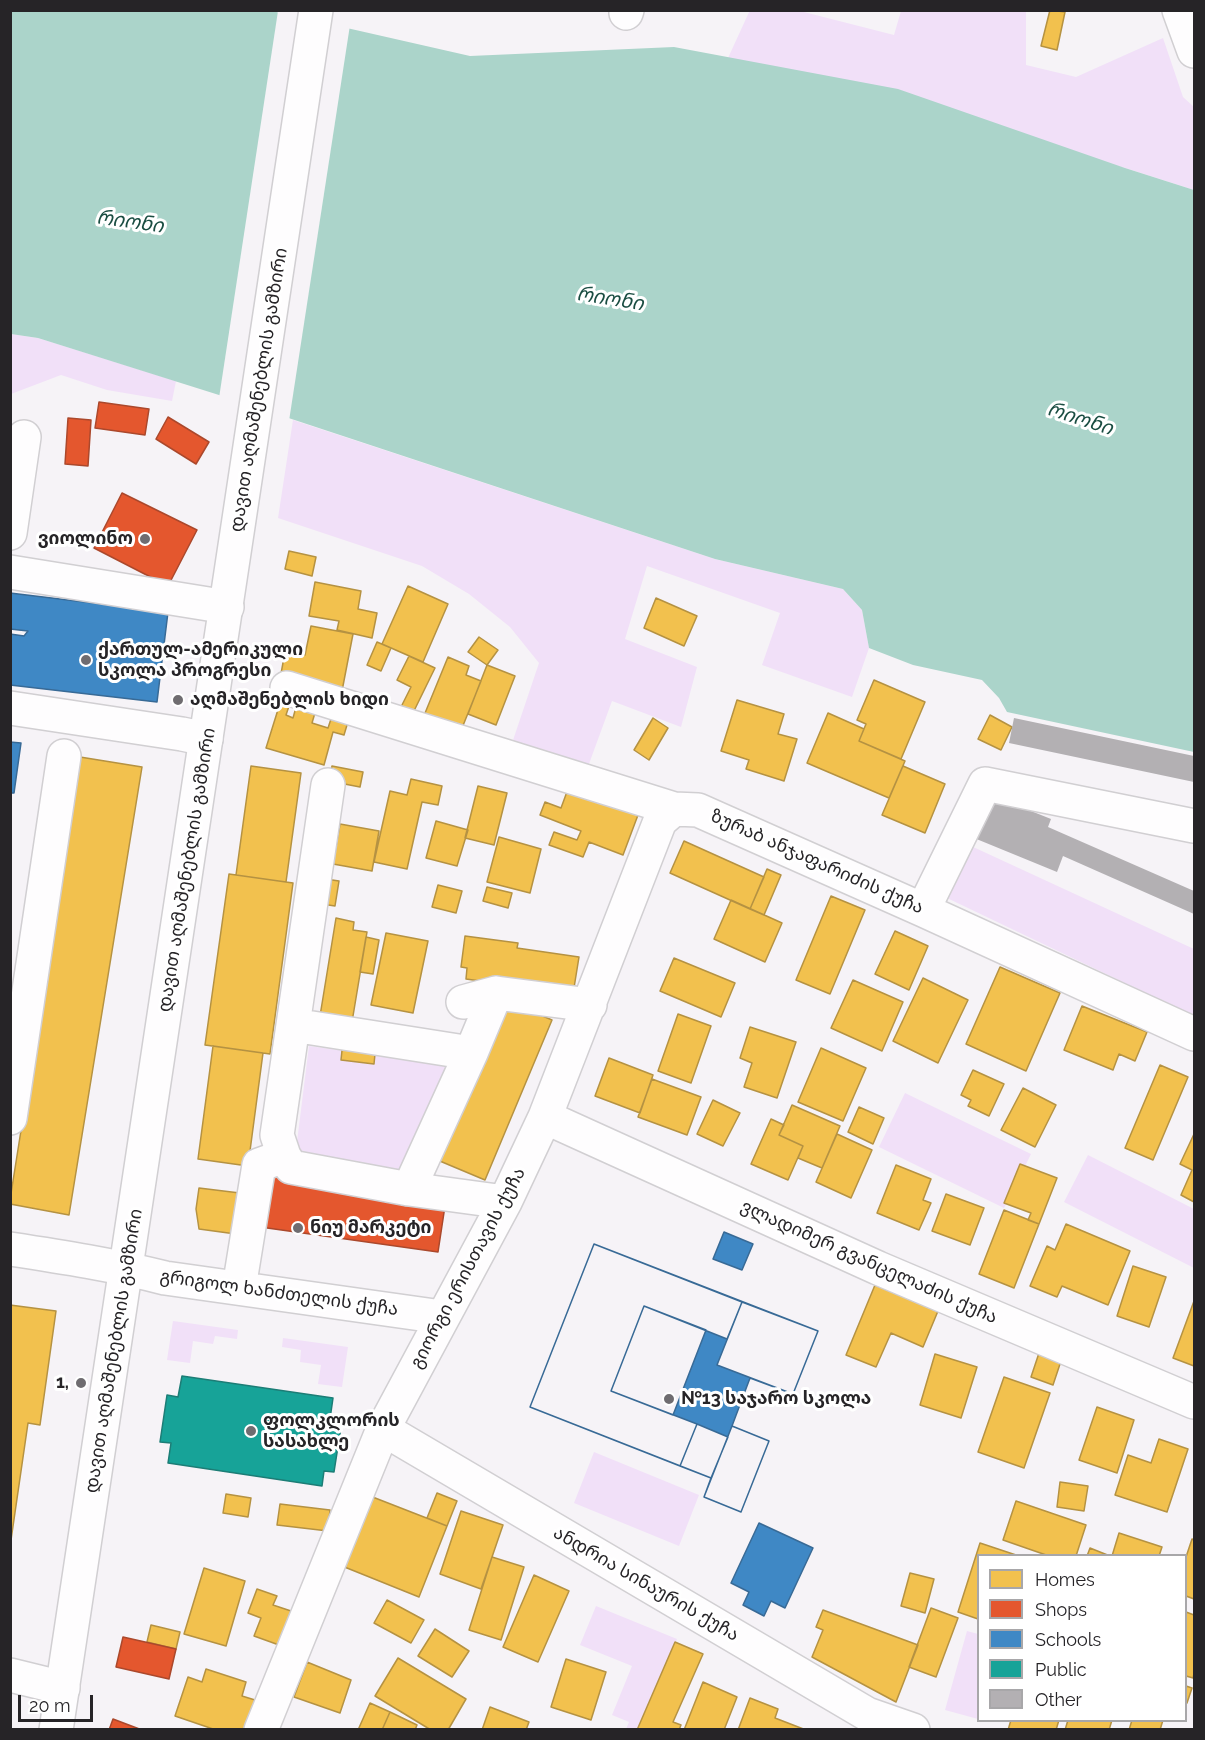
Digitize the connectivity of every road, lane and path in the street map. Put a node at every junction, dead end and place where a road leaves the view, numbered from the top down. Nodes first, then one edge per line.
1 (316, 10) edge
2 (1179, 10) edge
3 (1194, 51) edge
4 (24, 437) dead end
5 (10, 533) edge
6 (10, 572) edge
7 (227, 607) junction
8 (287, 688) dead end
9 (10, 708) edge
10 (206, 740) junction
11 (64, 756) dead end
12 (328, 785) dead end
13 (674, 809) junction
14 (1194, 826) edge
15 (923, 909) junction
16 (496, 993) junction
17 (463, 1002) dead end
18 (590, 1005) junction
19 (293, 1025) junction
20 (1194, 1034) edge
21 (471, 1053) junction
22 (545, 1117) junction
23 (10, 1118) edge
24 (284, 1156) junction
25 (409, 1189) junction
26 (505, 1202) junction
27 (10, 1249) edge
28 (126, 1268) junction
29 (239, 1288) junction
30 (442, 1317) junction
31 (1194, 1402) edge
32 (383, 1429) junction
33 (10, 1675) edge
34 (63, 1688) junction
35 (271, 1726) edge
36 (56, 1730) edge
37 (913, 1730) edge

1 - 7 street, დავით აღმაშენებლის გამზირი
2 - 3 street
4 - 5 street
6 - 7 street
7 - 10 street, დავით აღმაშენებლის გამზირი
8 - 13 street, ზურაბ ანჯაფარიძის ქუჩა
9 - 10 street
10 - 28 street, დავით აღმაშენებლის გამზირი
11 - 23 street
12 - 19 street
13 - 15 street, ზურაბ ანჯაფარიძის ქუჩა
13 - 18 street, გიორგი ერისთავის ქუჩა
14 - 15 street
15 - 20 street, ზურაბ ანჯაფარიძის ქუჩა
16 - 17 street
16 - 18 street
16 - 21 street
18 - 22 street, გიორგი ერისთავის ქუჩა
19 - 21 street
19 - 24 street
21 - 25 street
22 - 26 street, გიორგი ერისთავის ქუჩა
22 - 31 street, ვლადიმერ გვანცელაძის ქუჩა
24 - 25 street
24 - 29 street
25 - 26 street
26 - 30 street, გიორგი ერისთავის ქუჩა
27 - 28 street, გრიგოლ ხანძთელის ქუჩა
28 - 29 street, გრიგოლ ხანძთელის ქუჩა
28 - 34 street, დავით აღმაშენებლის გამზირი
29 - 30 street, გრიგოლ ხანძთელის ქუჩა
30 - 32 street, გიორგი ერისთავის ქუჩა
32 - 35 street, გიორგი ერისთავის ქუჩა
32 - 37 street, ანდრია სინაურის ქუჩა
33 - 34 street
34 - 36 street, დავით აღმაშენებლის გამზირი

